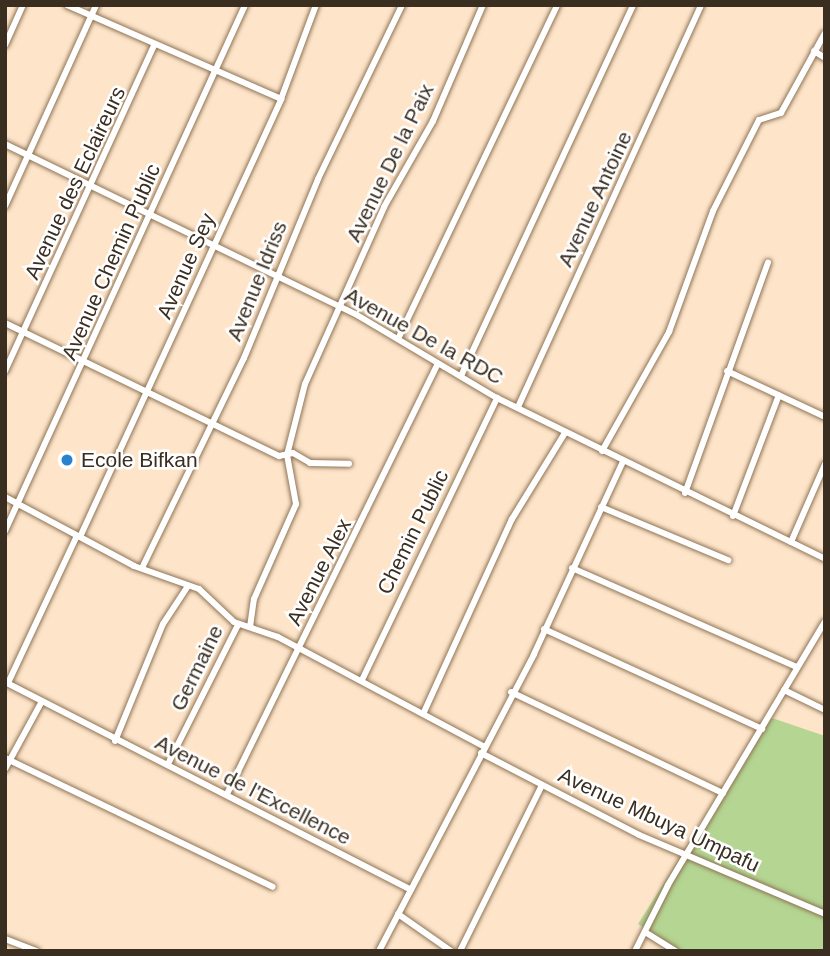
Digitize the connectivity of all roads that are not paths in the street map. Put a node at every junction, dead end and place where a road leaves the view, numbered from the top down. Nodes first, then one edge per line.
1 (23, 5) edge
2 (67, 5) edge
3 (96, 5) edge
4 (245, 5) edge
5 (316, 5) edge
6 (402, 5) edge
7 (483, 5) edge
8 (556, 5) edge
9 (633, 5) edge
10 (701, 5) edge
11 (91, 17) junction
12 (825, 33) edge
13 (5, 45) edge
14 (154, 46) junction
15 (814, 51) junction
16 (825, 58) edge
17 (217, 69) junction
18 (281, 99) junction
19 (5, 144) edge
20 (26, 154) junction
21 (91, 187) junction
22 (5, 206) edge
23 (152, 216) junction
24 (214, 246) junction
25 (768, 263) dead end
26 (278, 278) junction
27 (341, 308) junction
28 (5, 323) edge
29 (24, 332) junction
30 (398, 339) junction
31 (87, 359) junction
32 (438, 364) junction
33 (5, 371) edge
34 (727, 371) junction
35 (461, 376) junction
36 (150, 389) junction
37 (779, 395) junction
38 (497, 398) junction
39 (518, 407) junction
40 (825, 416) edge
41 (212, 422) junction
42 (565, 433) junction
43 (602, 451) junction
44 (288, 455) junction
45 (623, 461) junction
46 (349, 464) dead end
47 (825, 464) edge
48 (685, 494) junction
49 (5, 497) edge
50 (20, 504) junction
51 (601, 507) junction
52 (733, 516) junction
53 (5, 531) edge
54 (78, 537) junction
55 (791, 542) junction
56 (825, 559) edge
57 (727, 560) dead end
58 (142, 568) junction
59 (572, 568) junction
60 (188, 586) junction
61 (825, 622) edge
62 (238, 625) junction
63 (250, 626) junction
64 (544, 629) junction
65 (298, 651) junction
66 (796, 667) junction
67 (362, 680) junction
68 (6, 683) edge
69 (784, 690) junction
70 (511, 692) junction
71 (41, 703) junction
72 (825, 710) edge
73 (424, 712) junction
74 (762, 729) junction
75 (115, 741) junction
76 (482, 750) junction
77 (8, 759) edge
78 (168, 764) junction
79 (5, 769) edge
80 (542, 785) junction
81 (723, 793) junction
82 (227, 794) junction
83 (687, 854) junction
84 (273, 887) dead end
85 (411, 891) junction
86 (398, 914) junction
87 (825, 914) edge
88 (645, 932) junction
89 (5, 939) edge
90 (37, 951) edge
91 (379, 951) edge
92 (452, 951) edge
93 (460, 951) edge
94 (635, 951) edge
95 (676, 951) edge

1 - 13 street
2 - 11 street
3 - 11 street
4 - 17 street, Avenue Chemin Public
5 - 18 street, Avenue Sey
6 - 26 street, Avenue Idriss
7 - 27 street, Avenue De la Paix
8 - 30 street
9 - 35 street
10 - 39 street, Avenue Antoine
11 - 14 street
11 - 20 street
12 - 15 street
14 - 17 street
14 - 21 street, Avenue des Eclaireurs
15 - 16 street
15 - 43 street
17 - 18 street
17 - 23 street, Avenue Chemin Public
18 - 24 street, Avenue Sey
19 - 20 street, Avenue De la RDC
20 - 21 street, Avenue De la RDC
20 - 22 street
21 - 23 street, Avenue De la RDC
21 - 29 street, Avenue des Eclaireurs
23 - 24 street, Avenue De la RDC
23 - 31 street, Avenue Chemin Public
24 - 26 street, Avenue De la RDC
24 - 36 street, Avenue Sey
25 - 34 street
26 - 27 street, Avenue De la RDC
26 - 41 street, Avenue Idriss
27 - 30 street, Avenue De la RDC
27 - 44 street, Avenue De la Paix
28 - 29 street
29 - 31 street
29 - 33 street, Avenue des Eclaireurs
30 - 32 street, Avenue De la RDC
31 - 36 street
31 - 50 street, Avenue Chemin Public
32 - 35 street, Avenue De la RDC
32 - 65 street, Avenue Alex
34 - 37 street
34 - 48 street
35 - 38 street, Avenue De la RDC
36 - 41 street
36 - 54 street, Avenue Sey
37 - 40 street
37 - 52 street
38 - 39 street, Avenue De la RDC
38 - 67 street, Chemin Public
39 - 42 street, Avenue De la RDC
41 - 44 street
41 - 58 street, Avenue Idriss
42 - 43 street, Avenue De la RDC
42 - 73 street
43 - 45 street, Avenue De la RDC
44 - 46 street
44 - 63 street
45 - 48 street, Avenue De la RDC
45 - 51 street
47 - 55 street
48 - 52 street, Avenue De la RDC
49 - 50 street
50 - 53 street, Avenue Chemin Public
50 - 54 street
51 - 57 street
51 - 59 street
52 - 55 street, Avenue De la RDC
54 - 58 street
54 - 68 street, Avenue Sey
55 - 56 street, Avenue De la RDC
58 - 60 street
59 - 64 street
59 - 66 street
60 - 62 street
60 - 75 street
61 - 66 street
62 - 63 street
62 - 78 street, Germaine
63 - 65 street, Avenue Mbuya Umpafu
64 - 70 street
64 - 74 street
65 - 67 street, Avenue Mbuya Umpafu
65 - 82 street, Avenue Alex
66 - 69 street
67 - 73 street, Avenue Mbuya Umpafu
68 - 71 street, Avenue de l'Excellence
69 - 72 street
69 - 74 street
70 - 76 street
70 - 81 street
71 - 75 street, Avenue de l'Excellence
71 - 77 street
73 - 76 street, Avenue Mbuya Umpafu
74 - 81 street
75 - 78 street, Avenue de l'Excellence
76 - 80 street, Avenue Mbuya Umpafu
76 - 85 street
77 - 79 street
77 - 84 street
78 - 82 street, Avenue de l'Excellence
80 - 83 street, Avenue Mbuya Umpafu
80 - 93 street
81 - 83 street
82 - 85 street, Avenue de l'Excellence
83 - 87 street, Avenue Mbuya Umpafu
83 - 88 street
85 - 86 street
86 - 91 street
86 - 92 street
88 - 94 street
88 - 95 street
89 - 90 street

